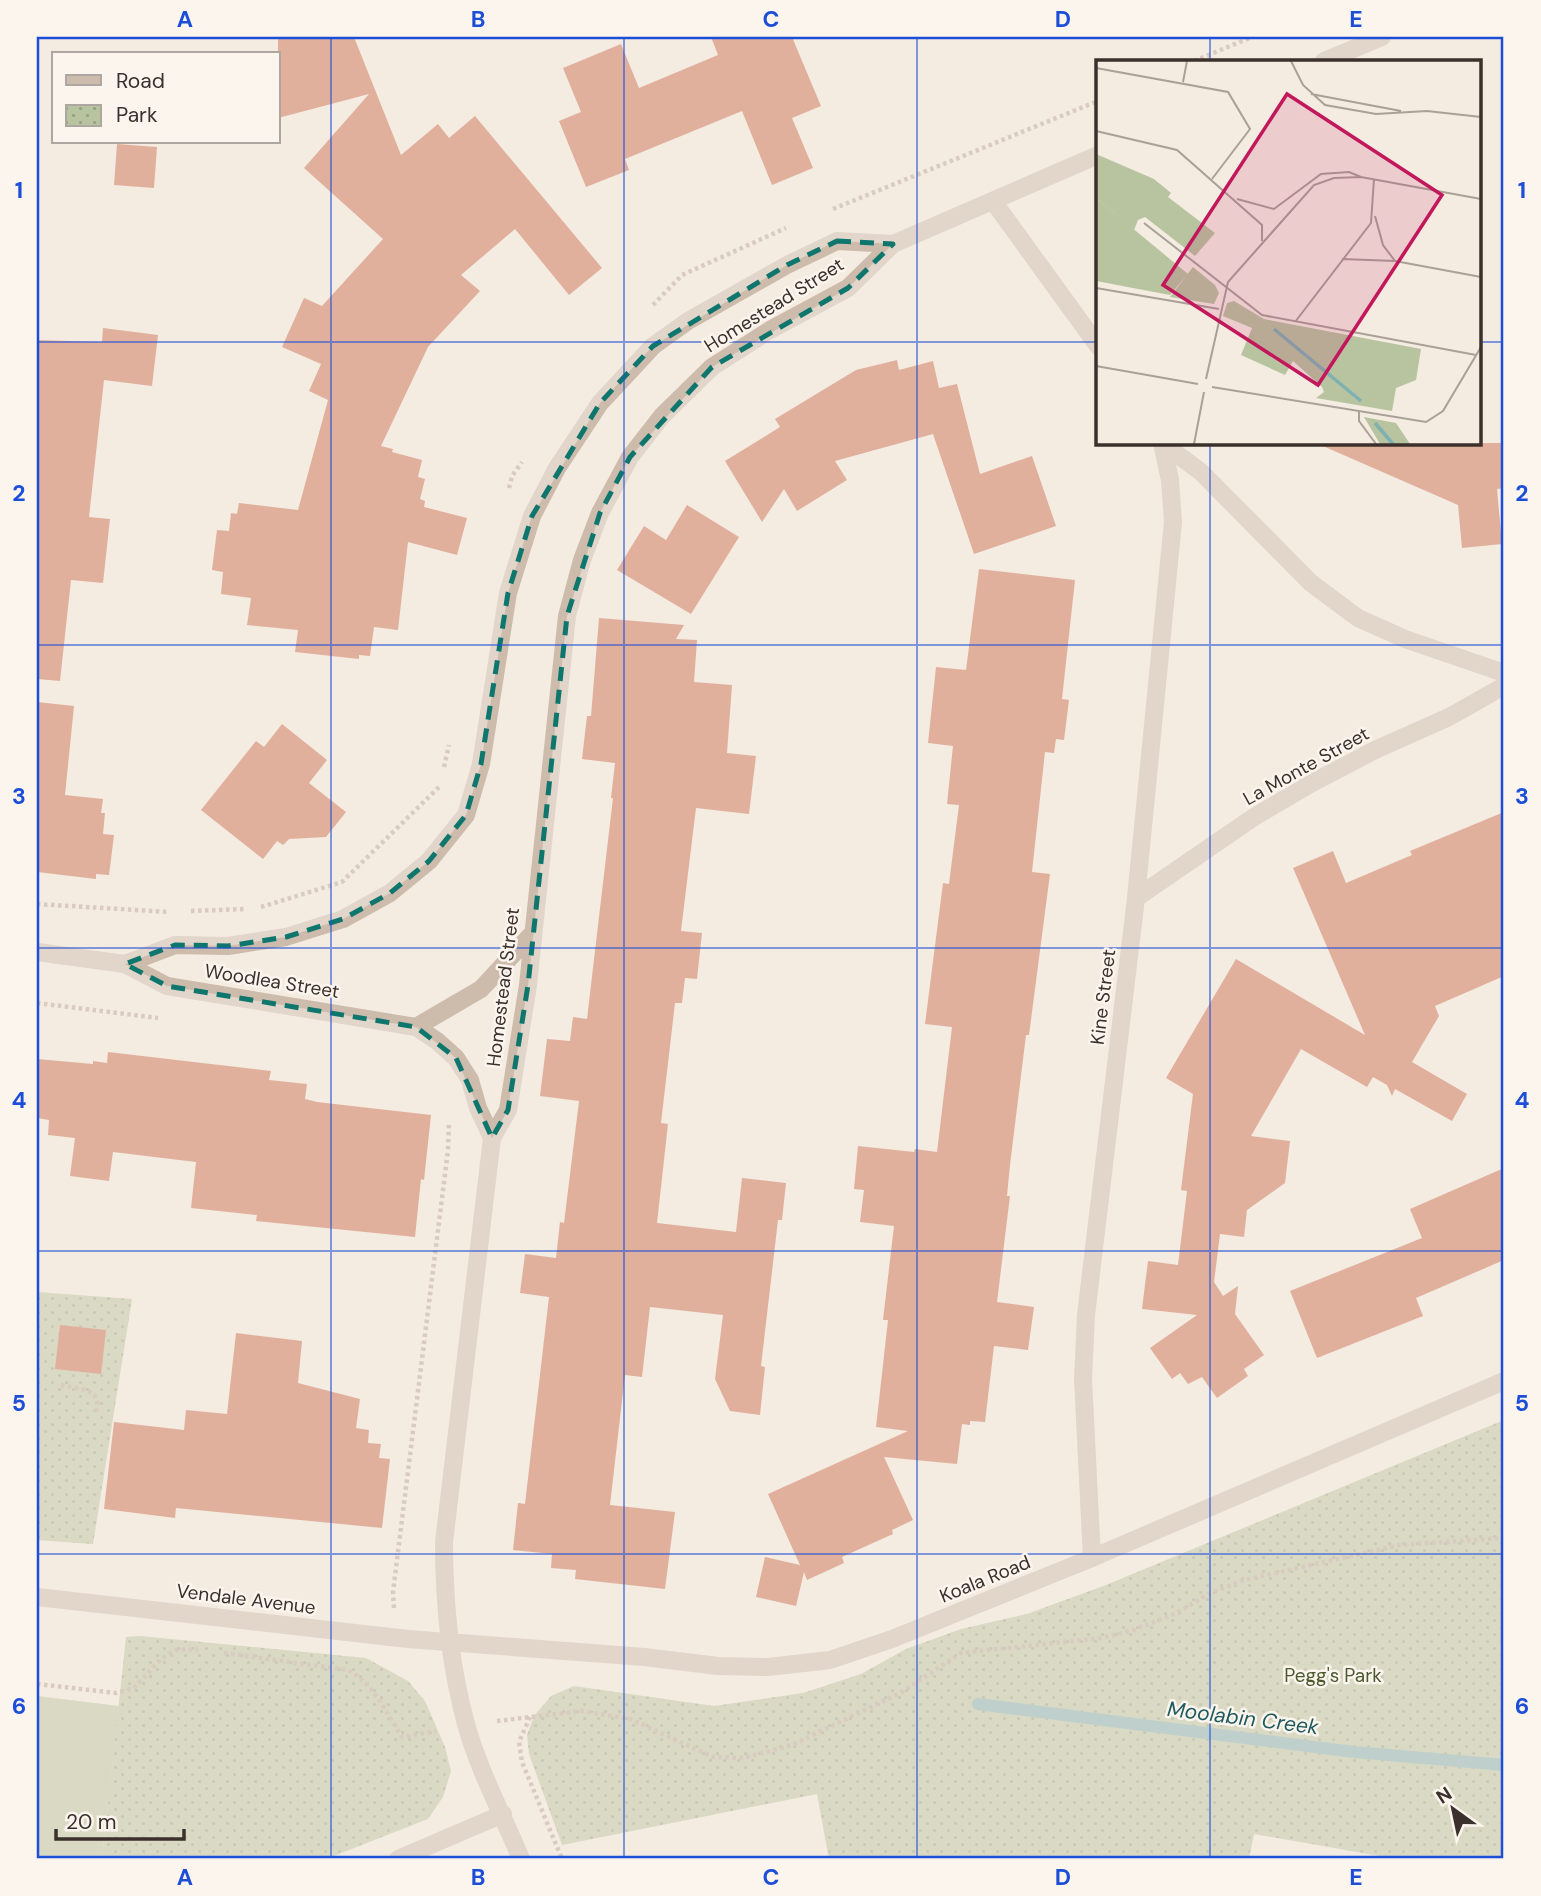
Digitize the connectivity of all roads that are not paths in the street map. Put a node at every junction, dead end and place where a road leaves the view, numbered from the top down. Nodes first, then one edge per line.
1 (1382, 37) edge
2 (1326, 60) edge
3 (1096, 156) edge
4 (993, 201) junction
5 (894, 244) junction
6 (1096, 343) edge
7 (1162, 444) edge
8 (1163, 444) edge
9 (1504, 673) edge
10 (1504, 686) edge
11 (390, 893) joint
12 (1136, 898) junction
13 (531, 935) junction
14 (37, 952) edge
15 (125, 964) junction
16 (416, 1027) junction
17 (492, 1138) junction
18 (1504, 1381) edge
19 (1093, 1558) junction
20 (37, 1597) edge
21 (451, 1642) junction
22 (503, 1814) junction
23 (398, 1859) edge
24 (521, 1859) edge

1 - 2 street
3 - 4 street, Homestead Street
4 - 5 street, Homestead Street
4 - 6 street
5 - 11 street, Homestead Street
5 - 13 street, Homestead Street
7 - 12 street, Kine Street
8 - 9 street
10 - 12 street, La Monte Street
11 - 15 street, Woodlea Street
12 - 19 street, Kine Street
13 - 16 street
13 - 17 street, Homestead Street
14 - 15 street, Woodlea Street
15 - 16 street, Woodlea Street
16 - 17 street, Woodlea Street
17 - 21 street, Homestead Street
18 - 19 street, Koala Road
19 - 21 street, Koala Road
20 - 21 street, Vendale Avenue
21 - 22 street, Homestead Street
22 - 23 street
22 - 24 street, Homestead Street

